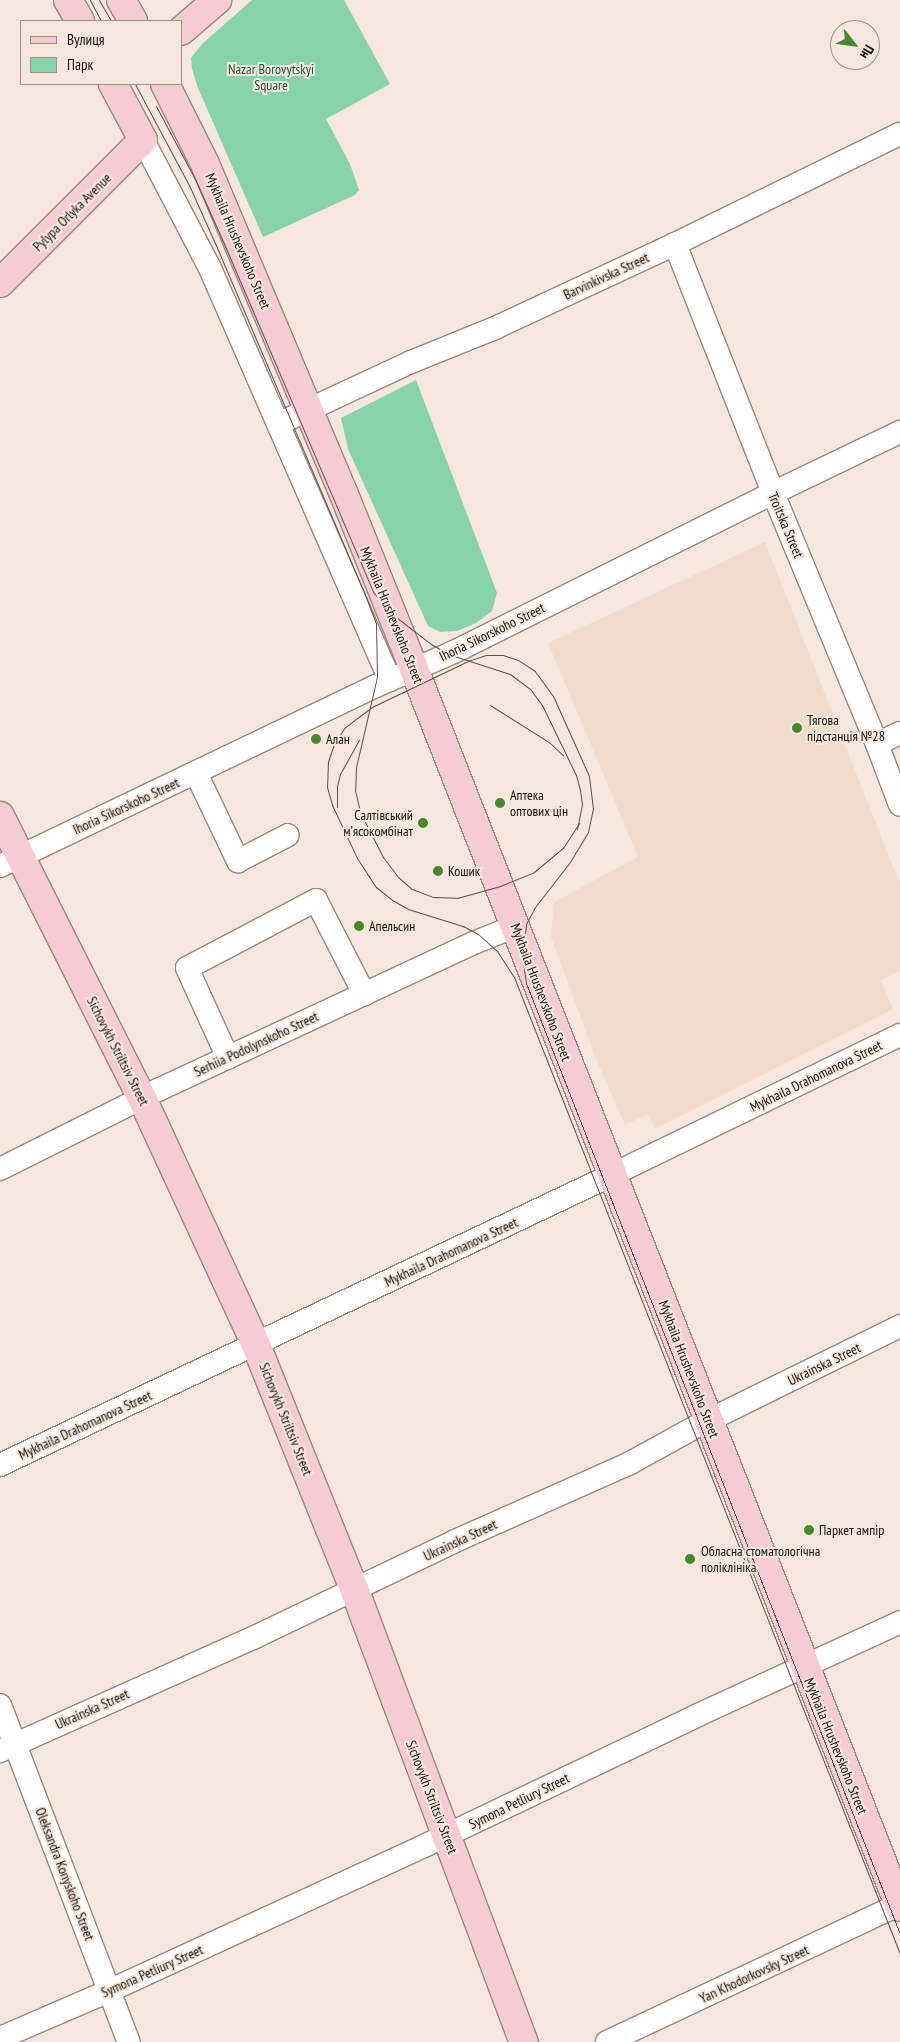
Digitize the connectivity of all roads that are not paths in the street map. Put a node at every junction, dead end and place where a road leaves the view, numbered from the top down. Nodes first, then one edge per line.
1 (68, 0) edge
2 (121, 0) edge
3 (217, 0) edge
4 (79, 20) edge
5 (132, 20) edge
6 (182, 30) edge
7 (115, 85) edge
8 (166, 85) edge
9 (900, 134) edge
10 (143, 140) junction
11 (676, 244) junction
12 (0, 283) edge
13 (308, 411) junction
14 (278, 424) junction
15 (900, 432) edge
16 (773, 493) junction
17 (414, 669) junction
18 (390, 680) junction
19 (900, 733) edge
20 (877, 744) junction
21 (196, 773) junction
22 (900, 805) edge
23 (0, 816) edge
24 (288, 835) dead end
25 (10, 860) edge
26 (516, 926) junction
27 (364, 994) junction
28 (900, 1035) edge
29 (228, 1058) junction
30 (142, 1098) junction
31 (0, 1169) edge
32 (612, 1175) junction
33 (900, 1326) edge
34 (256, 1345) junction
35 (709, 1420) junction
36 (0, 1465) edge
37 (355, 1591) junction
38 (900, 1622) edge
39 (805, 1666) junction
40 (0, 1705) edge
41 (8, 1747) edge
42 (447, 1836) junction
43 (900, 1905) edge
44 (109, 1991) junction
45 (0, 2038) edge
46 (129, 2042) edge
47 (524, 2042) edge
48 (607, 2042) edge

1 - 4 main road
2 - 5 main road
3 - 6 main road
7 - 10 main road
8 - 13 main road, Mykhaila Hrushevskoho Street
9 - 11 street, Barvinkivska Street
10 - 12 main road, Pylypa Orlyka Avenue
10 - 14 street, Mykhaila Hrushevskoho Street
11 - 13 street, Barvinkivska Street
11 - 16 street, Troitska Street
13 - 14 street, Barvinkivska Street
13 - 17 main road, Mykhaila Hrushevskoho Street
14 - 18 street, Mykhaila Hrushevskoho Street
15 - 16 street, Ihoria Sikorskoho Street
16 - 17 street, Ihoria Sikorskoho Street
16 - 20 street, Troitska Street
17 - 18 street, Ihoria Sikorskoho Street
17 - 26 main road, Mykhaila Hrushevskoho Street
18 - 21 street, Ihoria Sikorskoho Street
19 - 20 street
20 - 22 street, Troitska Street
21 - 24 street
21 - 25 street, Ihoria Sikorskoho Street
23 - 25 main road, Sichovykh Striltsiv Street
25 - 30 main road, Sichovykh Striltsiv Street
26 - 27 street, Serhiia Podolynskoho Street
26 - 32 main road, Mykhaila Hrushevskoho Street
27 - 29 street, Serhiia Podolynskoho Street
27 - 29 street
28 - 32 street, Mykhaila Drahomanova Street
29 - 30 street, Serhiia Podolynskoho Street
30 - 31 street, Serhiia Podolynskoho Street
30 - 34 main road, Sichovykh Striltsiv Street
32 - 34 street, Mykhaila Drahomanova Street
32 - 35 main road, Mykhaila Hrushevskoho Street
33 - 35 street, Ukrainska Street
34 - 36 street, Mykhaila Drahomanova Street
34 - 37 main road, Sichovykh Striltsiv Street
35 - 37 street, Ukrainska Street
35 - 39 main road, Mykhaila Hrushevskoho Street
37 - 41 street, Ukrainska Street
37 - 42 main road, Sichovykh Striltsiv Street
38 - 39 street, Symona Petliury Street
39 - 42 street, Symona Petliury Street
39 - 43 main road, Mykhaila Hrushevskoho Street
40 - 41 street, Oleksandra Konyskoho Street
41 - 44 street, Oleksandra Konyskoho Street
42 - 44 street, Symona Petliury Street
42 - 47 main road, Sichovykh Striltsiv Street
43 - 48 street, Yan Khodorkovsky Street
44 - 45 street, Symona Petliury Street
44 - 46 street, Oleksandra Konyskoho Street

